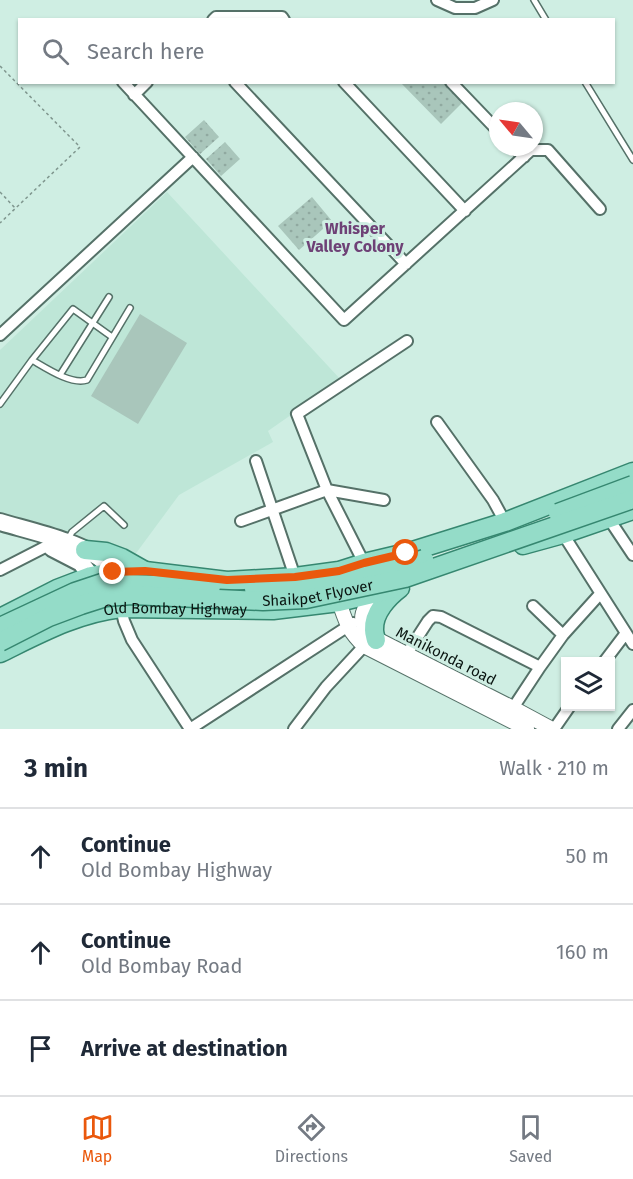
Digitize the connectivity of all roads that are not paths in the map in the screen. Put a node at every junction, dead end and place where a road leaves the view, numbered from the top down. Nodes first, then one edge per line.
1 (437, 0) edge
2 (493, 0) edge
3 (534, 0) edge
4 (215, 18) edge
5 (283, 18) edge
6 (545, 18) edge
7 (125, 84) edge
8 (145, 84) edge
9 (237, 84) edge
10 (346, 84) edge
11 (453, 84) edge
12 (586, 84) edge
13 (134, 94) junction
14 (489, 122) edge
15 (193, 157) junction
16 (524, 157) joint
17 (633, 160) edge
18 (600, 209) dead end
19 (465, 211) junction
20 (406, 264) junction
21 (109, 297) dead end
22 (130, 308) dead end
23 (92, 323) junction
24 (0, 335) edge
25 (112, 337) junction
26 (407, 341) dead end
27 (32, 360) junction
28 (60, 375) junction
29 (0, 404) edge
30 (437, 422) dead end
31 (256, 461) dead end
32 (633, 472) edge
33 (633, 485) edge
34 (327, 490) junction
35 (384, 500) dead end
36 (633, 500) edge
37 (273, 510) junction
38 (633, 510) edge
39 (609, 519) junction
40 (241, 520) dead end
41 (0, 522) edge
42 (505, 522) junction
43 (124, 525) dead end
44 (0, 530) edge
45 (563, 534) junction
46 (67, 542) junction
47 (47, 546) junction
48 (85, 550) junction
49 (633, 555) edge
50 (364, 563) junction
51 (0, 570) edge
52 (145, 571) junction
53 (113, 572) junction
54 (92, 576) junction
55 (295, 577) junction
56 (404, 585) junction
57 (376, 593) junction
58 (600, 594) junction
59 (339, 602) junction
60 (533, 606) dead end
61 (121, 608) junction
62 (0, 618) edge
63 (362, 623) junction
64 (347, 626) junction
65 (0, 627) edge
66 (626, 633) junction
67 (563, 635) junction
68 (0, 642) edge
69 (370, 643) junction
70 (633, 645) edge
71 (0, 652) edge
72 (406, 655) junction
73 (608, 657) edge
74 (540, 667) junction
75 (513, 708) junction
76 (633, 710) edge
77 (566, 711) edge
78 (190, 729) edge
79 (294, 729) edge
80 (527, 729) edge
81 (553, 729) edge
82 (618, 729) edge

1 - 2 street
3 - 6 lane
4 - 5 street
7 - 13 street
8 - 13 street
9 - 20 street
10 - 19 street
11 - 14 street
12 - 17 lane
13 - 15 street
15 - 20 street
15 - 24 street
16 - 18 street
16 - 19 street
19 - 20 street
21 - 23 lane
22 - 25 lane
23 - 25 lane
23 - 27 lane
23 - 28 lane
25 - 28 lane
26 - 34 street
27 - 28 lane
27 - 29 lane
30 - 42 street
31 - 37 street
32 - 42 main road
33 - 65 main road, Shaikpet Flyover, bridge
34 - 35 street
34 - 37 street
34 - 50 street
36 - 68 main road, Shaikpet Flyover, bridge
37 - 40 street
37 - 55 street
38 - 39 main road, Old Bombay Highway
39 - 45 main road, Old Bombay Highway
39 - 49 street
41 - 46 main road
42 - 50 main road
43 - 46 lane
44 - 47 main road
45 - 56 main road, Old Bombay Highway
45 - 58 street
46 - 48 main road
47 - 51 street
47 - 54 main road
48 - 52 main road
48 - 53 main road
50 - 55 main road
52 - 53 main road
52 - 55 main road
53 - 54 main road
53 - 61 main road
54 - 62 main road
56 - 57 main road, Old Bombay Highway
56 - 69 main road
57 - 59 main road, Old Bombay Highway
57 - 63 street
58 - 66 street
58 - 67 street
59 - 61 main road, Old Bombay Highway
59 - 64 street, Manikonda road
60 - 67 street
61 - 71 main road, Old Bombay Highway
61 - 78 street
63 - 64 street
63 - 69 street, Manikonda road
64 - 69 street, Manikonda road
64 - 78 street
66 - 70 street
66 - 73 street
67 - 74 street
69 - 72 street, Manikonda road
69 - 79 street
69 - 80 street, Manikonda road
72 - 74 street
72 - 75 street, Manikonda road
74 - 75 street
75 - 81 street, Manikonda road
76 - 82 street
77 - 81 street

